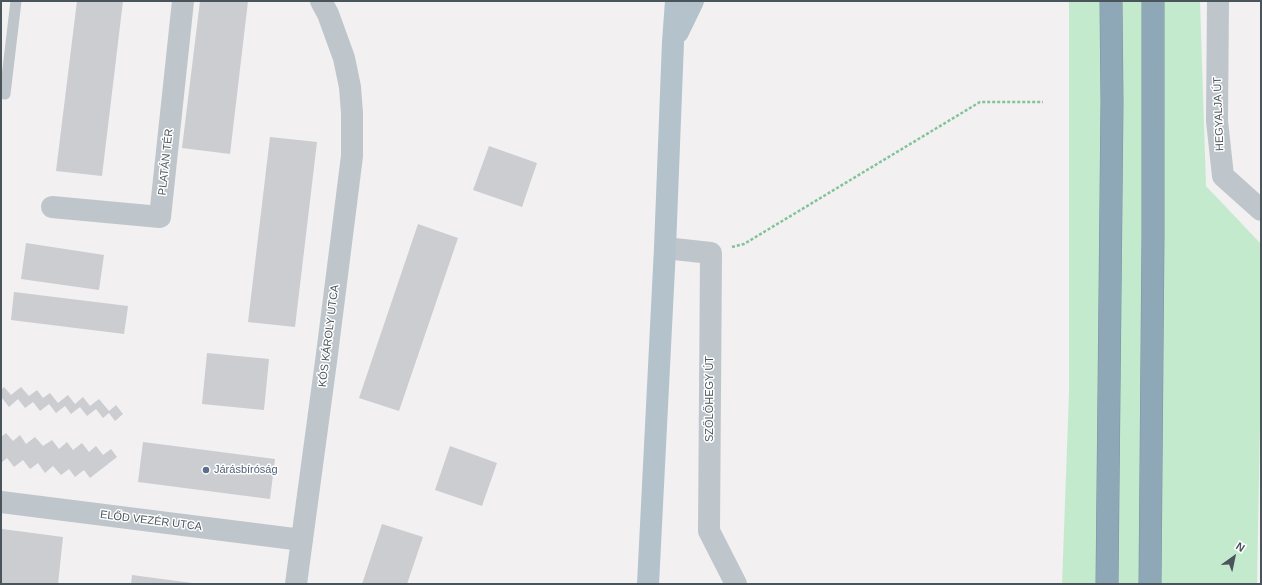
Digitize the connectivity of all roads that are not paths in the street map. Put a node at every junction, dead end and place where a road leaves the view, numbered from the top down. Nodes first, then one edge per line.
1 (16, 1) edge
2 (183, 1) edge
3 (321, 1) edge
4 (666, 1) edge
5 (676, 1) edge
6 (693, 1) edge
7 (1111, 1) edge
8 (1153, 1) edge
9 (1218, 1) edge
10 (673, 42) junction
11 (5, 94) dead end
12 (52, 207) dead end
13 (1261, 210) edge
14 (665, 248) junction
15 (1, 502) edge
16 (302, 540) junction
17 (296, 584) edge
18 (648, 584) edge
19 (736, 584) edge
20 (1107, 584) edge
21 (1150, 584) edge

1 - 11 lane
2 - 12 street, PLATÁN TÉR
3 - 16 street, KÓS KÁROLY UTCA
4 - 10 main road
5 - 10 main road
6 - 10 main road
7 - 20 highway
8 - 21 highway
9 - 13 street, HEGYALJA ÚT
10 - 14 main road
14 - 18 main road
14 - 19 street, SZŐLŐHEGY ÚT
15 - 16 street, ELŐD VEZÉR UTCA
16 - 17 street, KÓS KÁROLY UTCA

